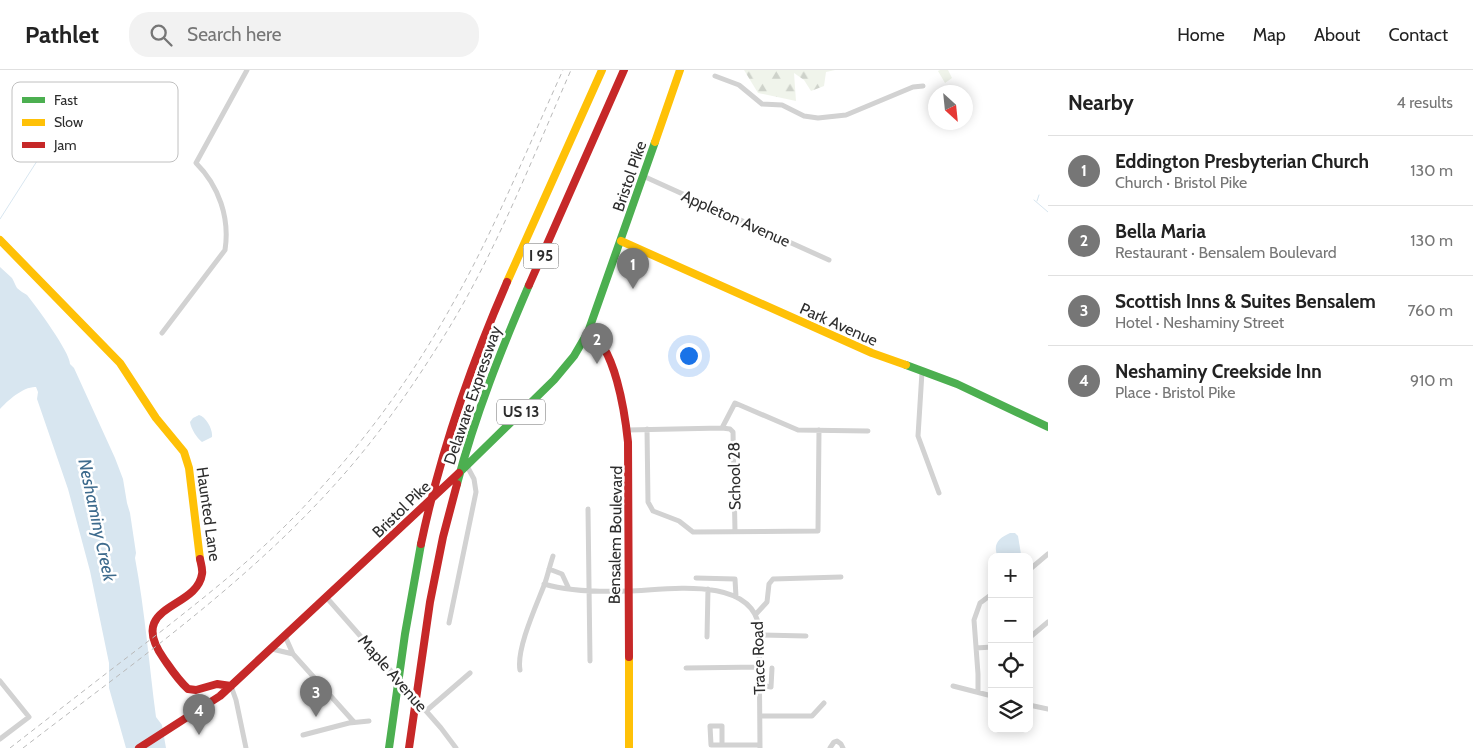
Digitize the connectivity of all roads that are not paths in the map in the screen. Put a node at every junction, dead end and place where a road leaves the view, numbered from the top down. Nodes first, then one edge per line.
1 (247, 70) edge
2 (602, 70) edge
3 (624, 70) edge
4 (680, 70) edge
5 (715, 76) dead end
6 (923, 86) dead end
7 (643, 176) junction
8 (0, 240) edge
9 (621, 241) junction
10 (829, 260) dead end
11 (588, 332) junction
12 (162, 333) dead end
13 (922, 372) junction
14 (1048, 427) edge
15 (722, 428) junction
16 (647, 429) junction
17 (627, 430) junction
18 (819, 430) junction
19 (868, 431) dead end
20 (467, 466) junction
21 (939, 492) dead end
22 (588, 509) dead end
23 (735, 531) junction
24 (1048, 554) edge
25 (552, 556) dead end
26 (1033, 567) edge
27 (549, 569) junction
28 (841, 577) dead end
29 (696, 578) dead end
30 (544, 584) junction
31 (569, 589) junction
32 (708, 589) junction
33 (590, 590) junction
34 (628, 591) junction
35 (736, 597) junction
36 (988, 597) edge
37 (327, 598) junction
38 (756, 614) junction
39 (1048, 622) edge
40 (449, 624) dead end
41 (1033, 635) edge
42 (285, 636) junction
43 (759, 636) junction
44 (806, 636) dead end
45 (707, 637) dead end
46 (988, 647) edge
47 (976, 648) junction
48 (272, 649) junction
49 (293, 654) junction
50 (590, 661) dead end
51 (760, 667) junction
52 (686, 668) dead end
53 (772, 668) dead end
54 (520, 670) dead end
55 (470, 673) dead end
56 (0, 681) edge
57 (760, 685) junction
58 (231, 686) junction
59 (953, 686) dead end
60 (208, 687) junction
61 (978, 692) junction
62 (988, 695) edge
63 (220, 696) junction
64 (824, 703) dead end
65 (1033, 706) edge
66 (1048, 709) edge
67 (426, 712) junction
68 (760, 716) junction
69 (369, 721) dead end
70 (354, 722) junction
71 (303, 735) dead end
72 (0, 739) edge
73 (722, 745) junction
74 (760, 746) edge
75 (139, 748) edge
76 (246, 748) edge
77 (389, 748) edge
78 (409, 748) edge
79 (456, 748) edge
80 (629, 748) edge
81 (830, 748) edge
82 (843, 748) edge

1 - 12 street
2 - 77 main road, Delaware Expressway / I 95
3 - 78 main road, Delaware Expressway / I 95
4 - 7 main road, Bristol Pike / US 13
5 - 6 street
7 - 9 main road, Bristol Pike / US 13
7 - 10 street, Appleton Avenue
8 - 60 main road, Haunted Lane
9 - 11 main road, Bristol Pike / US 13
9 - 13 main road, Park Avenue
11 - 17 main road, Bensalem Boulevard
11 - 20 main road, Bristol Pike / US 13
13 - 14 main road, Park Avenue
13 - 21 street
15 - 16 street
15 - 18 street, School 28
15 - 23 street, School 28
16 - 17 street
16 - 23 street, School 28
17 - 34 main road, Bensalem Boulevard
18 - 19 street, School 28
18 - 23 street, School 28
20 - 37 main road, Bristol Pike / US 13
20 - 40 street
22 - 33 street
24 - 26 street
25 - 27 street
27 - 30 street
27 - 31 street
28 - 38 street
29 - 35 street
30 - 31 street, Trace Road
30 - 54 street
31 - 33 street, Trace Road
32 - 34 street, Trace Road
32 - 35 street, Trace Road
32 - 45 street
33 - 34 street, Trace Road
33 - 50 street
34 - 80 main road, Bensalem Boulevard
35 - 38 street, Trace Road
36 - 47 street
37 - 42 main road, Bristol Pike / US 13
37 - 67 street, Maple Avenue
38 - 43 street, Trace Road
39 - 41 street
42 - 48 main road, Bristol Pike / US 13
42 - 49 street
43 - 44 street
43 - 51 street, Trace Road
46 - 47 street
47 - 61 street
48 - 49 street
48 - 58 main road, Bristol Pike / US 13
49 - 70 street
51 - 52 street
51 - 57 street, Trace Road
53 - 57 street
55 - 67 street
56 - 72 street
57 - 68 street, Trace Road
58 - 60 main road, Haunted Lane
58 - 63 main road, Bristol Pike / US 13
58 - 76 street
59 - 61 street
60 - 63 main road
61 - 62 street
63 - 75 main road, Bristol Pike / US 13
64 - 68 street
65 - 66 street
67 - 79 street, Maple Avenue
68 - 74 street, Trace Road
69 - 70 street
70 - 71 street
73 - 73 street
73 - 74 street
81 - 82 street

